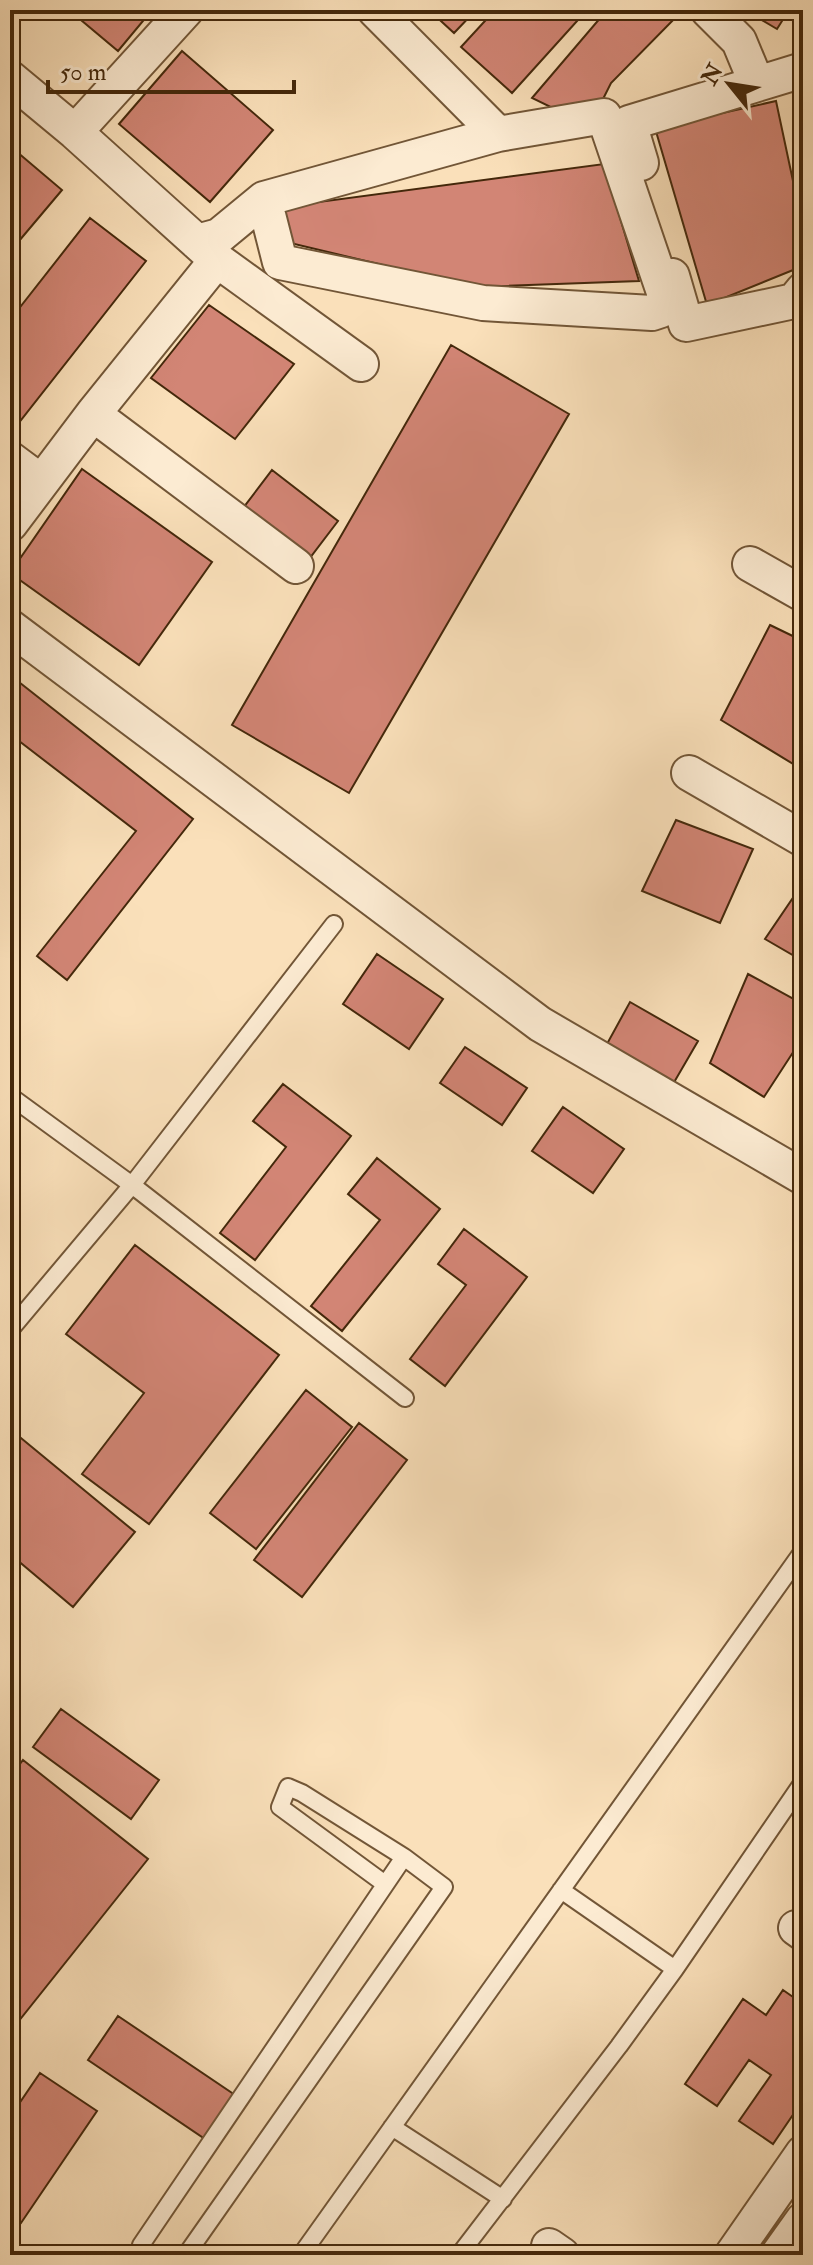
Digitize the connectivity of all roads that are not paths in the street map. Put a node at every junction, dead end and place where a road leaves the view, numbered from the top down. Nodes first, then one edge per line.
1 (186, 10) edge
2 (375, 10) edge
3 (708, 10) edge
4 (803, 70) edge
5 (10, 78) edge
6 (756, 82) junction
7 (75, 132) junction
8 (498, 134) junction
9 (264, 199) junction
10 (207, 251) junction
11 (803, 290) edge
12 (361, 364) dead end
13 (93, 414) junction
14 (10, 459) edge
15 (41, 482) junction
16 (10, 524) edge
17 (750, 564) dead end
18 (296, 566) dead end
19 (803, 594) edge
20 (10, 627) edge
21 (689, 773) dead end
22 (803, 839) edge
23 (334, 924) dead end
24 (10, 1096) edge
25 (803, 1177) edge
26 (132, 1185) junction
27 (10, 1330) edge
28 (405, 1398) dead end
29 (803, 1551) edge
30 (803, 1782) edge
31 (404, 1857) junction
32 (385, 1884) junction
33 (561, 1890) junction
34 (675, 1969) junction
35 (392, 2127) junction
36 (803, 2153) edge
37 (503, 2199) junction
38 (803, 2220) edge
39 (139, 2255) edge
40 (186, 2255) edge
41 (301, 2255) edge
42 (459, 2255) edge
43 (732, 2255) edge
44 (778, 2255) edge

1 - 7 street
2 - 8 street
3 - 6 street
4 - 6 street
5 - 7 street
6 - 11 street
7 - 10 street
8 - 9 street
8 - 9 street
9 - 10 street
10 - 12 street
10 - 13 street
13 - 15 street
13 - 18 street
14 - 15 street
15 - 16 street
17 - 19 street
20 - 25 street
21 - 22 street
23 - 26 lane
24 - 26 lane
26 - 27 lane
26 - 28 lane
29 - 33 lane
30 - 34 lane
31 - 32 lane
31 - 32 lane
31 - 40 lane
32 - 39 lane
33 - 34 lane
33 - 35 lane
34 - 37 lane
35 - 37 lane
35 - 41 lane
36 - 43 street
37 - 42 lane
38 - 44 street

